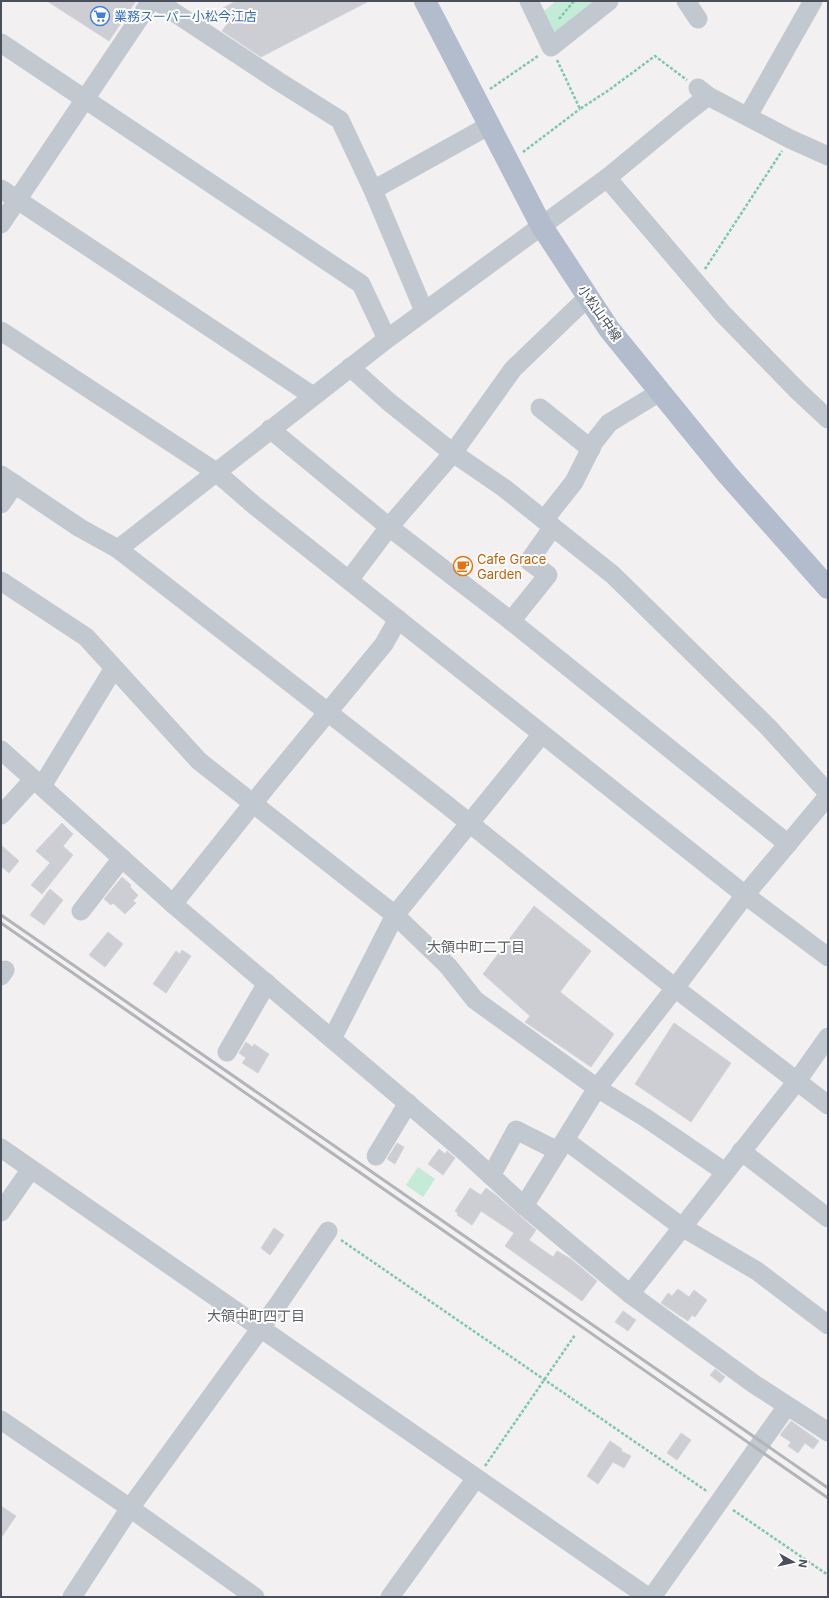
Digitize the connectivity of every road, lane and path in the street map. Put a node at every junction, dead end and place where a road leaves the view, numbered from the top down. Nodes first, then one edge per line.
1 (151, 1) edge
2 (157, 1) edge
3 (425, 1) edge
4 (529, 1) edge
5 (609, 1) edge
6 (686, 1) edge
7 (813, 1) edge
8 (698, 19) dead end
9 (1, 43) edge
10 (551, 47) junction
11 (703, 92) junction
12 (84, 99) junction
13 (476, 99) junction
14 (580, 109) junction
15 (748, 116) junction
16 (490, 125) junction
17 (790, 139) junction
18 (828, 156) edge
19 (509, 162) junction
20 (607, 178) junction
21 (1, 189) edge
22 (373, 190) junction
23 (17, 200) junction
24 (1, 224) edge
25 (541, 225) junction
26 (696, 283) junction
27 (588, 297) junction
28 (424, 311) junction
29 (1, 331) edge
30 (387, 339) junction
31 (350, 367) junction
32 (660, 392) junction
33 (313, 396) junction
34 (540, 408) dead end
35 (828, 419) edge
36 (270, 429) junction
37 (591, 449) junction
38 (453, 453) junction
39 (216, 472) junction
40 (8, 480) edge
41 (1, 504) edge
42 (548, 523) junction
43 (389, 527) junction
44 (118, 549) junction
45 (349, 580) junction
46 (1, 581) edge
47 (828, 588) edge
48 (398, 619) junction
49 (511, 621) junction
50 (114, 668) junction
51 (328, 713) junction
52 (542, 734) junction
53 (1, 750) edge
54 (38, 783) junction
55 (828, 793) edge
56 (828, 796) edge
57 (253, 804) junction
58 (1, 815) edge
59 (469, 823) junction
60 (788, 844) junction
61 (122, 858) junction
62 (745, 895) junction
63 (173, 904) junction
64 (82, 911) dead end
65 (396, 915) junction
66 (828, 957) edge
67 (267, 983) junction
68 (675, 988) junction
69 (828, 1037) edge
70 (332, 1039) junction
71 (227, 1052) dead end
72 (797, 1081) junction
73 (597, 1088) junction
74 (408, 1103) junction
75 (828, 1105) edge
76 (561, 1146) junction
77 (1, 1148) edge
78 (741, 1152) junction
79 (376, 1156) dead end
80 (31, 1168) junction
81 (725, 1172) junction
82 (491, 1176) junction
83 (524, 1206) junction
84 (1, 1212) edge
85 (828, 1218) edge
86 (682, 1227) junction
87 (328, 1231) joint
88 (630, 1294) junction
89 (828, 1325) edge
90 (260, 1328) junction
91 (575, 1335) dead end
92 (545, 1380) junction
93 (787, 1406) junction
94 (1, 1420) edge
95 (828, 1432) edge
96 (476, 1478) junction
97 (720, 1500) junction
98 (130, 1508) junction
99 (828, 1575) edge
100 (72, 1597) edge
101 (255, 1597) edge
102 (390, 1597) edge
103 (648, 1597) edge
104 (652, 1597) edge

1 - 12 street
2 - 22 street
3 - 13 main road, 小松山中線
4 - 10 street
5 - 10 street
6 - 8 street
7 - 15 street
9 - 12 street
10 - 13 path
10 - 14 path
11 - 14 path
11 - 15 street
11 - 20 street
12 - 23 street
12 - 30 street
13 - 16 main road, 小松山中線
14 - 19 path
15 - 17 street
16 - 19 main road, 小松山中線
16 - 22 street
17 - 18 street
17 - 26 path
19 - 25 main road, 小松山中線
20 - 25 street
20 - 26 street
21 - 23 street
22 - 28 street
23 - 24 street
23 - 33 street
25 - 27 main road, 小松山中線
25 - 28 street
26 - 35 street
27 - 32 main road, 小松山中線
27 - 38 street
28 - 30 street
29 - 39 street
30 - 31 street
31 - 33 street
31 - 38 street
32 - 37 street
32 - 47 main road, 小松山中線
33 - 36 street
34 - 37 street
36 - 39 street
36 - 43 street
37 - 42 street
38 - 42 street
38 - 43 street
39 - 44 street
39 - 45 street
40 - 41 street
40 - 44 street
42 - 49 street
42 - 55 street
43 - 45 street
43 - 49 street
44 - 51 street
45 - 48 street
46 - 50 street
48 - 51 street
48 - 52 street
49 - 60 street
50 - 54 street
50 - 57 street
51 - 57 street
51 - 59 street
52 - 59 street
52 - 62 street
53 - 54 street
54 - 58 street
54 - 61 street
56 - 60 street
57 - 63 street
57 - 65 street
59 - 65 street
59 - 68 street
60 - 62 street
61 - 63 street
61 - 64 street
62 - 66 street
62 - 68 street
63 - 67 street
65 - 70 street
65 - 73 street
67 - 70 street
67 - 71 street
68 - 72 street
68 - 73 street
69 - 72 street
70 - 74 street
72 - 75 street
72 - 78 street
73 - 76 street
73 - 81 street
74 - 79 street
74 - 82 street
76 - 82 street
76 - 83 street
76 - 86 street
77 - 80 street
78 - 81 street
78 - 85 street
80 - 84 street
80 - 90 street
81 - 86 street
82 - 83 street
83 - 88 street
86 - 88 street
86 - 89 street
87 - 90 street
87 - 92 path
88 - 93 street
90 - 96 street
90 - 98 street
91 - 92 path
92 - 96 path
92 - 97 path
93 - 95 street
93 - 97 street
94 - 98 street
96 - 102 street
96 - 103 street
97 - 99 path
97 - 104 street
98 - 100 street
98 - 101 street

